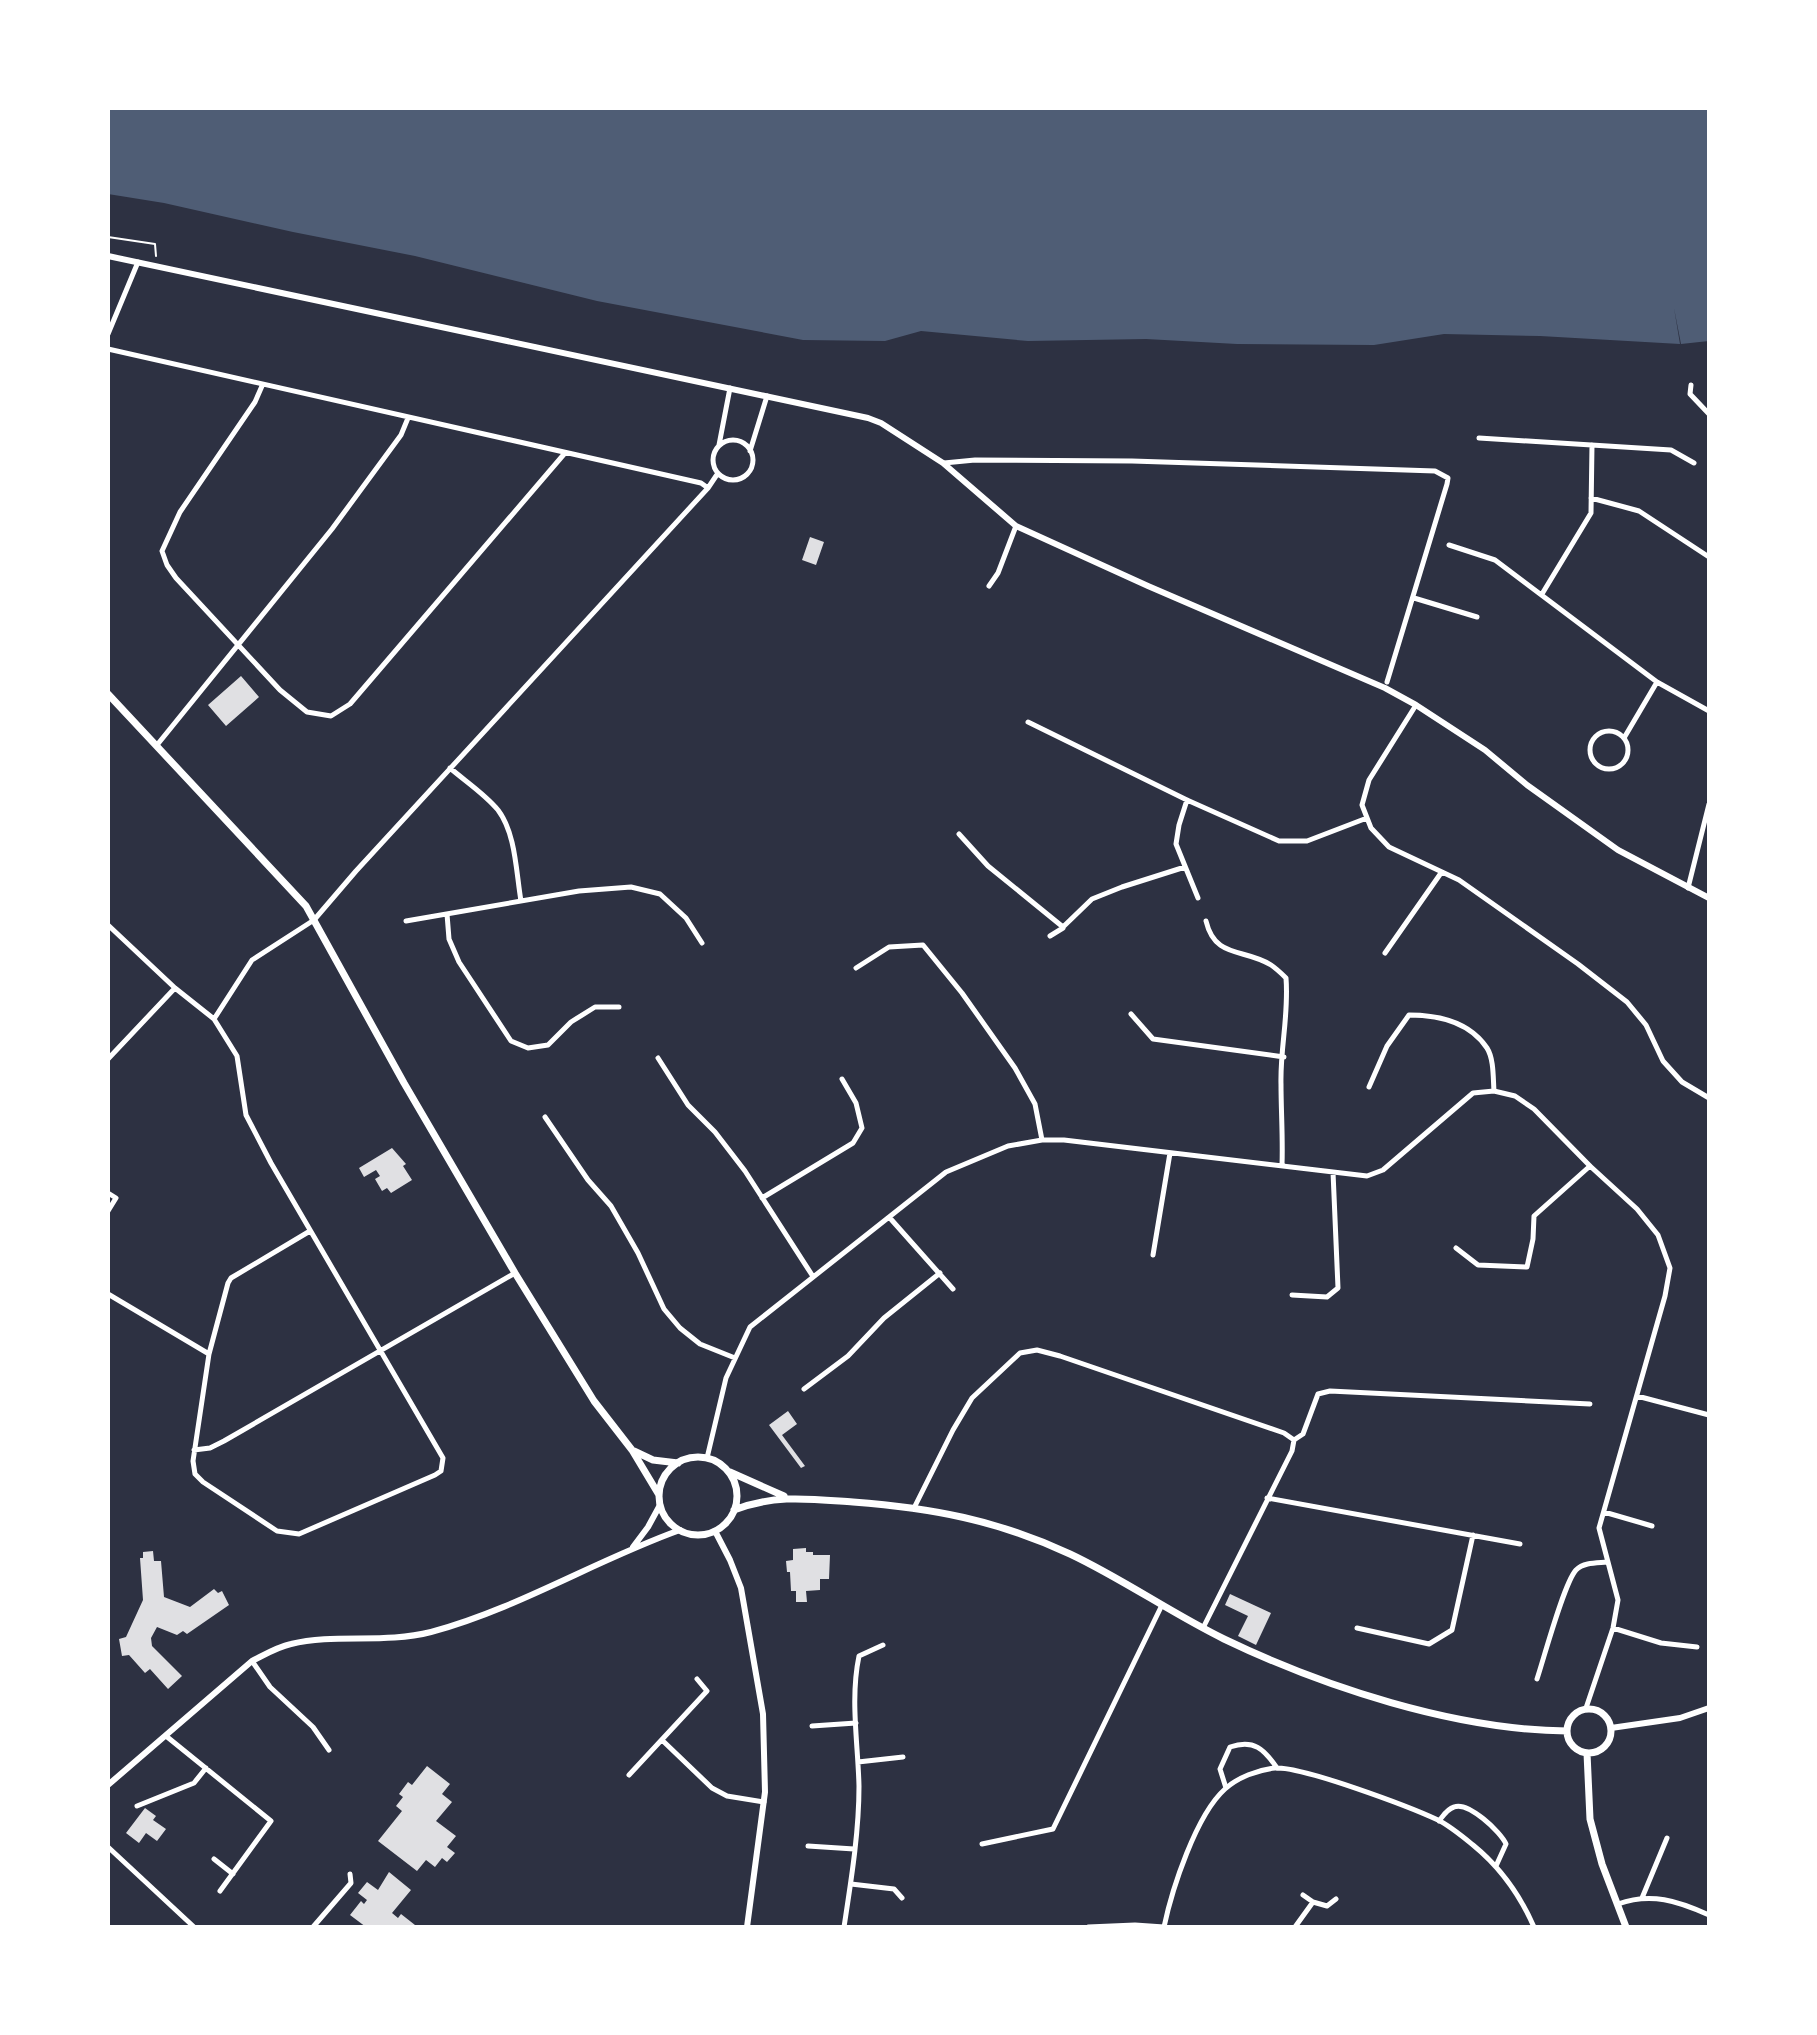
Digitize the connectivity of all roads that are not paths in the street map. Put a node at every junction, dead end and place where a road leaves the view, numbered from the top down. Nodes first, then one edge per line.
1 (108, 256) edge
2 (138, 261) junction
3 (108, 334) edge
4 (108, 349) edge
5 (1691, 385) dead end
6 (262, 386) junction
7 (731, 387) junction
8 (767, 396) junction
9 (1709, 414) edge
10 (408, 418) junction
11 (1479, 438) dead end
12 (1592, 445) junction
13 (719, 446) junction
14 (750, 451) junction
15 (565, 453) junction
16 (943, 463) junction
17 (1694, 463) dead end
18 (718, 473) junction
19 (708, 488) junction
20 (1591, 498) junction
21 (1016, 526) junction
22 (1449, 545) dead end
23 (1709, 557) edge
24 (989, 586) dead end
25 (1542, 594) junction
26 (1414, 598) junction
27 (1477, 617) dead end
28 (237, 644) junction
29 (1387, 682) dead end
30 (1657, 682) junction
31 (108, 694) edge
32 (1416, 705) junction
33 (1709, 711) edge
34 (1028, 722) dead end
35 (1624, 738) junction
36 (157, 745) junction
37 (450, 768) junction
38 (1187, 800) junction
39 (1709, 804) edge
40 (1367, 818) junction
41 (959, 834) dead end
42 (1185, 867) junction
43 (1441, 873) junction
44 (1688, 888) junction
45 (1198, 898) dead end
46 (1709, 898) edge
47 (521, 901) junction
48 (447, 914) junction
49 (314, 920) junction
50 (406, 921) dead end
51 (1206, 921) dead end
52 (108, 925) edge
53 (1063, 927) junction
54 (1050, 936) dead end
55 (702, 943) dead end
56 (1385, 953) dead end
57 (856, 968) dead end
58 (175, 988) junction
59 (619, 1007) dead end
60 (1131, 1014) dead end
61 (214, 1019) junction
62 (1284, 1057) junction
63 (658, 1058) dead end
64 (108, 1059) edge
65 (842, 1079) dead end
66 (1369, 1087) dead end
67 (1494, 1091) junction
68 (1709, 1098) edge
69 (545, 1117) dead end
70 (1042, 1140) junction
71 (1170, 1153) junction
72 (1282, 1165) junction
73 (1590, 1166) junction
74 (1333, 1172) junction
75 (108, 1193) edge
76 (762, 1198) junction
77 (108, 1211) edge
78 (889, 1217) junction
79 (310, 1231) junction
80 (1456, 1248) dead end
81 (1153, 1255) dead end
82 (515, 1273) junction
83 (940, 1273) junction
84 (812, 1275) junction
85 (953, 1289) dead end
86 (108, 1294) edge
87 (1292, 1295) dead end
88 (380, 1351) junction
89 (209, 1354) junction
90 (735, 1358) junction
91 (804, 1389) dead end
92 (1637, 1396) junction
93 (1590, 1404) dead end
94 (1709, 1415) edge
95 (1294, 1440) junction
96 (194, 1450) junction
97 (632, 1450) junction
98 (707, 1458) junction
99 (678, 1463) junction
100 (727, 1470) junction
101 (659, 1495) junction
102 (786, 1497) junction
103 (1267, 1498) junction
104 (660, 1505) junction
105 (915, 1506) junction
106 (734, 1510) junction
107 (1604, 1512) junction
108 (1652, 1526) dead end
109 (680, 1530) junction
110 (715, 1531) junction
111 (1473, 1535) junction
112 (1520, 1544) dead end
113 (633, 1547) junction
114 (1607, 1562) junction
115 (1162, 1605) junction
116 (1203, 1628) junction
117 (1357, 1628) dead end
118 (1613, 1628) junction
119 (883, 1645) dead end
120 (1697, 1647) dead end
121 (252, 1661) junction
122 (697, 1679) dead end
123 (1537, 1679) dead end
124 (1586, 1708) junction
125 (1709, 1708) edge
126 (856, 1723) junction
127 (812, 1726) dead end
128 (1611, 1728) junction
129 (1567, 1731) junction
130 (166, 1736) junction
131 (663, 1741) junction
132 (329, 1750) dead end
133 (1587, 1753) junction
134 (903, 1757) dead end
135 (858, 1762) junction
136 (206, 1768) junction
137 (1277, 1768) junction
138 (629, 1775) dead end
139 (108, 1785) edge
140 (1226, 1788) junction
141 (764, 1802) junction
142 (137, 1806) dead end
143 (1439, 1821) junction
144 (1667, 1838) dead end
145 (982, 1844) dead end
146 (808, 1846) dead end
147 (108, 1847) edge
148 (854, 1849) junction
149 (116, 1857) junction
150 (214, 1859) dead end
151 (108, 1861) edge
152 (1496, 1866) junction
153 (233, 1874) junction
154 (350, 1874) dead end
155 (851, 1884) junction
156 (220, 1891) dead end
157 (1303, 1895) dead end
158 (902, 1898) dead end
159 (1642, 1898) junction
160 (1336, 1899) dead end
161 (1313, 1902) junction
162 (1618, 1904) junction
163 (1709, 1915) edge
164 (194, 1927) edge
165 (313, 1927) edge
166 (747, 1927) edge
167 (844, 1927) edge
168 (1088, 1927) edge
169 (1164, 1927) edge
170 (1295, 1927) edge
171 (1534, 1927) edge
172 (1626, 1927) edge

1 - 2 street
2 - 3 street
2 - 7 street
4 - 6 street
5 - 9 street
6 - 10 street
6 - 28 street
7 - 8 street
7 - 13 street
8 - 14 street
8 - 16 street
10 - 15 street
10 - 28 street
11 - 12 street
12 - 17 street
12 - 20 street
13 - 14 street
13 - 18 street
14 - 18 street
15 - 19 street
15 - 28 street
16 - 21 street
16 - 26 street
18 - 19 street
19 - 37 street
20 - 23 street
20 - 25 street
21 - 24 street
21 - 32 street
22 - 25 street
25 - 30 street
26 - 27 street
26 - 29 street
28 - 36 street
30 - 33 street
30 - 35 street
31 - 36 main road
32 - 40 street
32 - 44 street
34 - 38 street
35 - 35 street
36 - 49 main road
37 - 47 street
37 - 49 street
38 - 40 street
38 - 42 street
39 - 44 street
40 - 43 street
41 - 53 street
42 - 45 street
42 - 53 street
43 - 56 street
43 - 68 street
44 - 46 street
47 - 48 street
47 - 55 street
48 - 50 street
48 - 59 street
49 - 61 street
49 - 82 main road
51 - 62 street
52 - 58 street
53 - 54 street
57 - 70 street
58 - 61 street
58 - 64 street
60 - 62 street
61 - 79 street
62 - 72 street
63 - 76 street
65 - 76 street
66 - 67 street
67 - 73 street
67 - 74 street
69 - 90 street
70 - 71 street
70 - 78 street
71 - 72 street
71 - 81 street
72 - 74 street
73 - 80 street
73 - 92 street
74 - 87 street
75 - 77 street
76 - 84 street
78 - 83 street
78 - 84 street
79 - 88 street
79 - 89 street
82 - 88 street
82 - 97 main road
83 - 85 street
83 - 91 street
84 - 90 street
86 - 89 street
88 - 96 street
88 - 96 street
89 - 96 street
90 - 98 street
92 - 94 street
92 - 107 street
93 - 95 street
95 - 103 street
95 - 105 street
97 - 99 main road
97 - 101 main road
98 - 99 main road
98 - 100 main road
99 - 101 main road
100 - 102 main road
100 - 106 main road
101 - 104 main road
102 - 105 main road
102 - 106 main road
103 - 111 street
103 - 116 street
104 - 109 main road
104 - 113 street
105 - 115 main road
106 - 110 main road
107 - 108 street
107 - 114 street
109 - 110 main road
109 - 113 street
110 - 141 street
111 - 112 street
111 - 117 street
113 - 121 street
114 - 118 street
114 - 123 street
115 - 116 main road
115 - 145 street
116 - 129 main road
118 - 120 street
118 - 124 street
119 - 126 street
121 - 130 street
121 - 132 street
122 - 131 street
124 - 128 main road
124 - 129 main road
125 - 128 street
126 - 127 street
126 - 135 street
128 - 133 main road
129 - 133 main road
130 - 136 street
130 - 139 street
131 - 138 street
131 - 141 street
133 - 162 main road
134 - 135 street
135 - 148 street
136 - 142 street
136 - 153 street
137 - 140 street
137 - 140 street
137 - 143 street
140 - 169 street
141 - 166 street
143 - 152 street
143 - 152 street
144 - 159 street
146 - 148 street
147 - 149 street
148 - 155 street
149 - 151 street
149 - 164 street
150 - 153 street
152 - 171 street
153 - 156 street
154 - 165 street
155 - 158 street
155 - 167 street
157 - 161 street
159 - 162 street
159 - 163 street
160 - 161 street
161 - 170 street
162 - 172 main road
168 - 169 street

